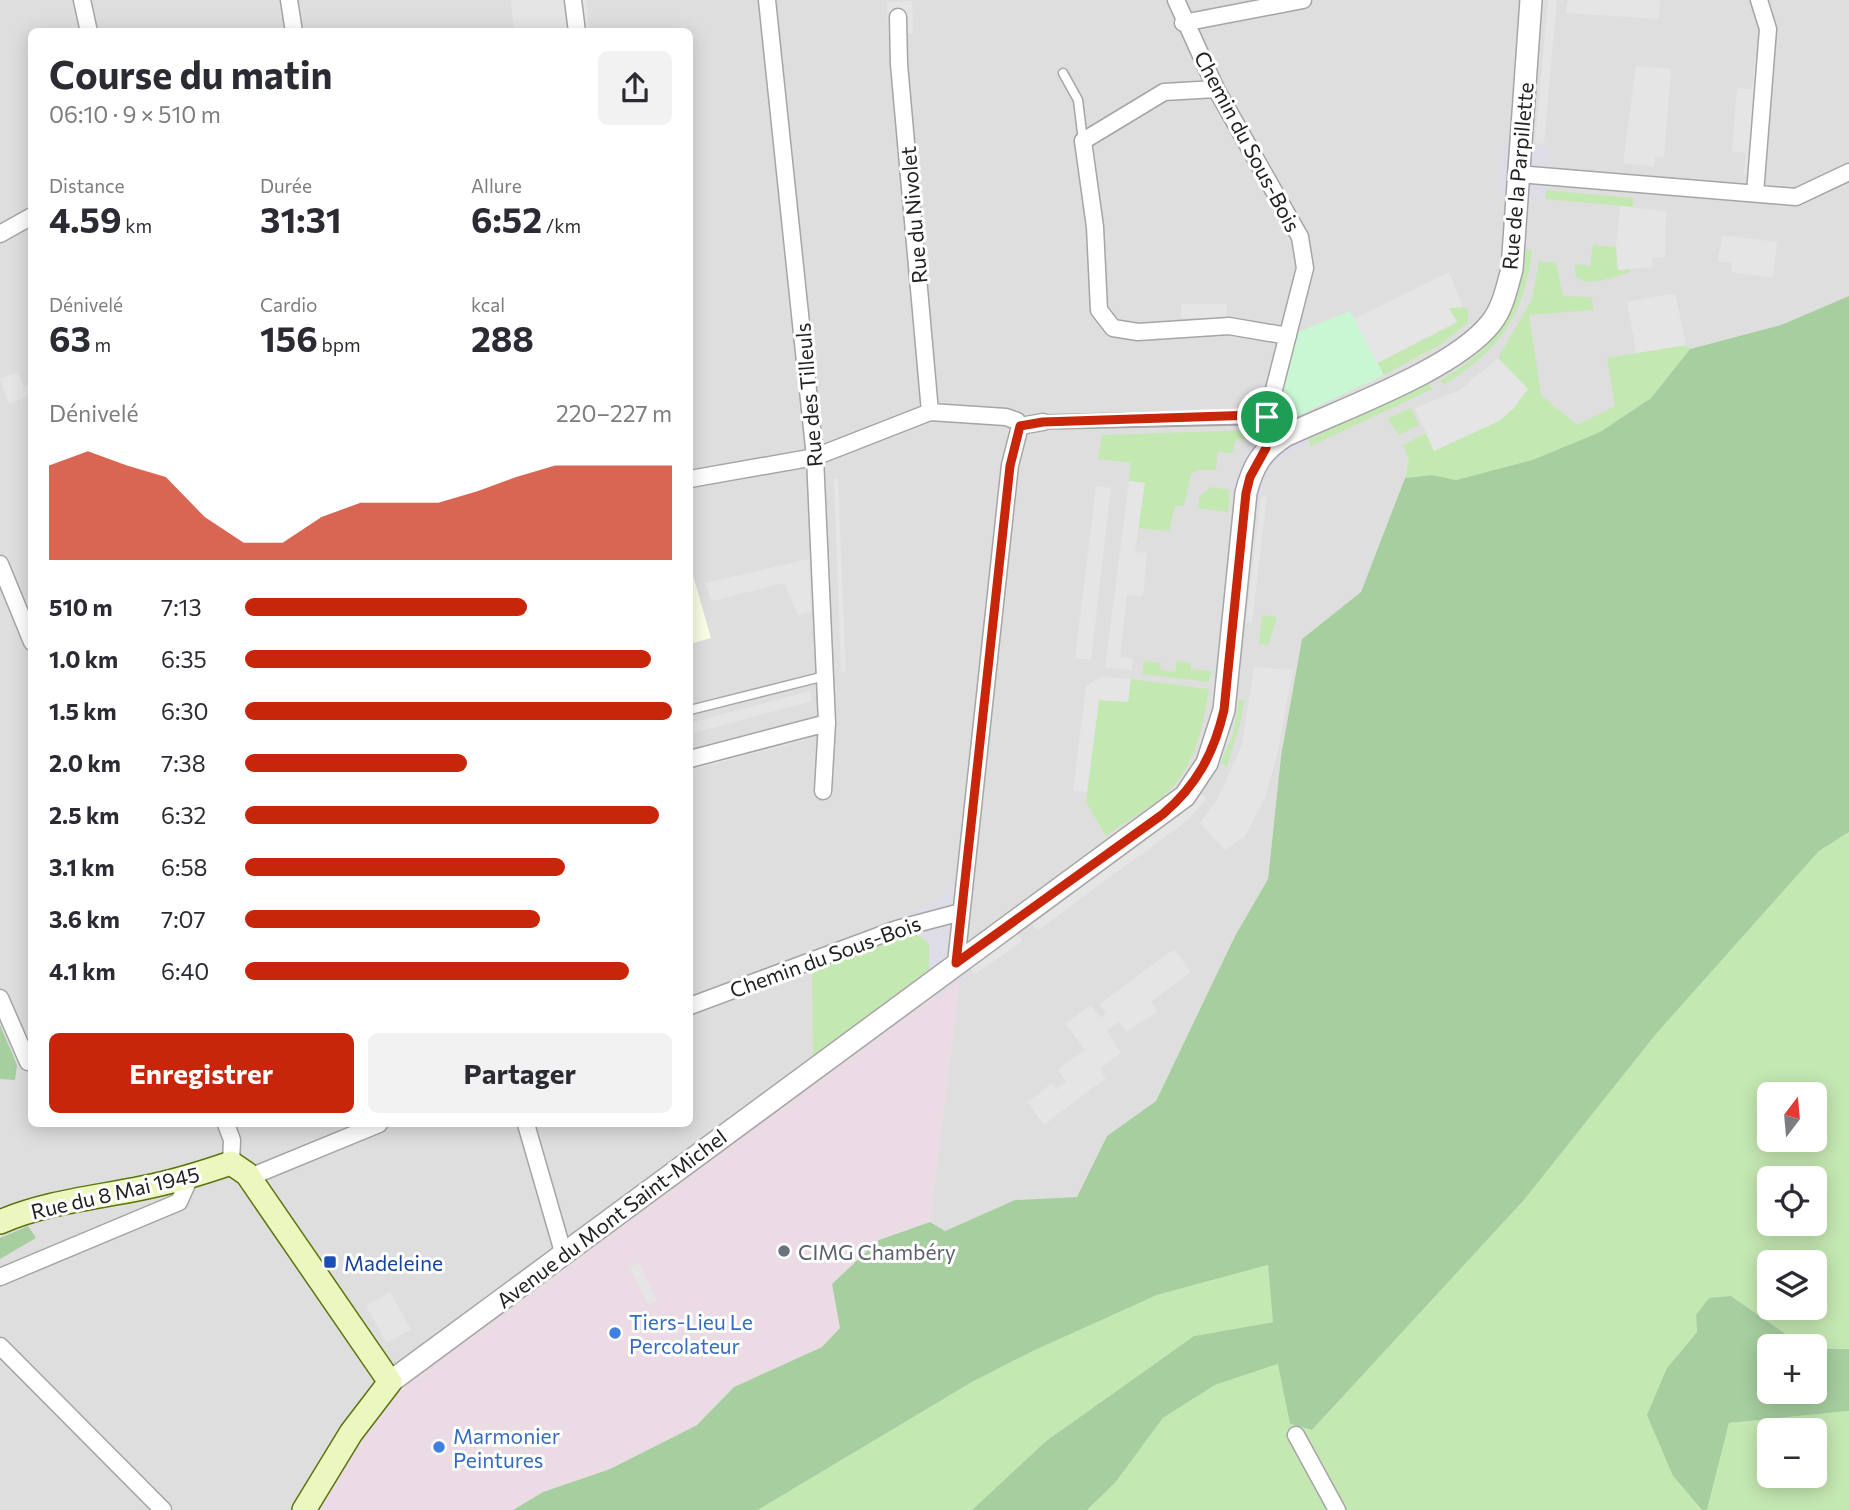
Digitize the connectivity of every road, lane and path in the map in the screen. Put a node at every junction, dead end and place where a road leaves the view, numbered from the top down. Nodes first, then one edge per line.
1 (82, 0) edge
2 (289, 0) edge
3 (573, 0) edge
4 (767, 0) edge
5 (1176, 0) edge
6 (1303, 0) edge
7 (1531, 0) edge
8 (1759, 0) edge
9 (898, 17) dead end
10 (1184, 23) junction
11 (88, 28) edge
12 (293, 28) edge
13 (576, 28) edge
14 (1063, 73) dead end
15 (1216, 89) junction
16 (1083, 141) junction
17 (1849, 172) edge
18 (1518, 174) junction
19 (1755, 193) junction
20 (28, 218) edge
21 (0, 234) edge
22 (1288, 337) junction
23 (930, 412) junction
24 (1267, 417) junction
25 (1043, 422) joint
26 (1020, 426) junction
27 (1266, 448) junction
28 (815, 457) junction
29 (693, 478) edge
30 (0, 564) edge
31 (27, 619) edge
32 (825, 676) junction
33 (693, 709) edge
34 (827, 723) junction
35 (693, 758) edge
36 (823, 791) dead end
37 (961, 912) junction
38 (956, 963) junction
39 (0, 998) edge
40 (693, 1005) edge
41 (28, 1060) edge
42 (227, 1127) edge
43 (372, 1127) edge
44 (527, 1127) edge
45 (231, 1163) junction
46 (190, 1177) junction
47 (250, 1177) junction
48 (0, 1222) edge
49 (563, 1252) junction
50 (0, 1277) edge
51 (0, 1346) edge
52 (390, 1382) junction
53 (1296, 1435) dead end
54 (163, 1510) edge
55 (304, 1510) edge
56 (1337, 1510) edge

1 - 11 street
2 - 12 street
3 - 13 street
4 - 28 street, Rue des Tilleuls
5 - 10 street, Chemin du Sous-Bois
6 - 10 street
7 - 18 street, Rue de la Parpillette
8 - 19 street
9 - 23 street, Rue du Nivolet
10 - 15 street, Chemin du Sous-Bois
14 - 16 lane
15 - 16 street
15 - 22 street, Chemin du Sous-Bois
16 - 22 street
17 - 19 street
18 - 19 street
18 - 27 street, Rue de la Parpillette
20 - 21 street
22 - 24 street, Chemin du Sous-Bois
23 - 26 street
23 - 28 street
24 - 25 street
24 - 27 street, Chemin du Sous-Bois
25 - 26 street
26 - 37 street
27 - 38 street
28 - 29 street
28 - 32 street, Rue des Tilleuls
30 - 31 street
32 - 33 lane
32 - 34 street, Rue des Tilleuls
34 - 35 street
34 - 36 street, Rue des Tilleuls
37 - 38 street
37 - 40 street, Chemin du Sous-Bois
38 - 49 street, Avenue du Mont Saint-Michel
39 - 41 street
42 - 45 street
43 - 47 street
44 - 49 street
45 - 46 main road, Rue du 8 Mai 1945
45 - 47 main road
46 - 48 main road, Rue du 8 Mai 1945
46 - 50 street
47 - 52 main road
49 - 52 street, Avenue du Mont Saint-Michel
51 - 54 street
52 - 55 main road, Avenue du Mont Saint-Michel
53 - 56 street

